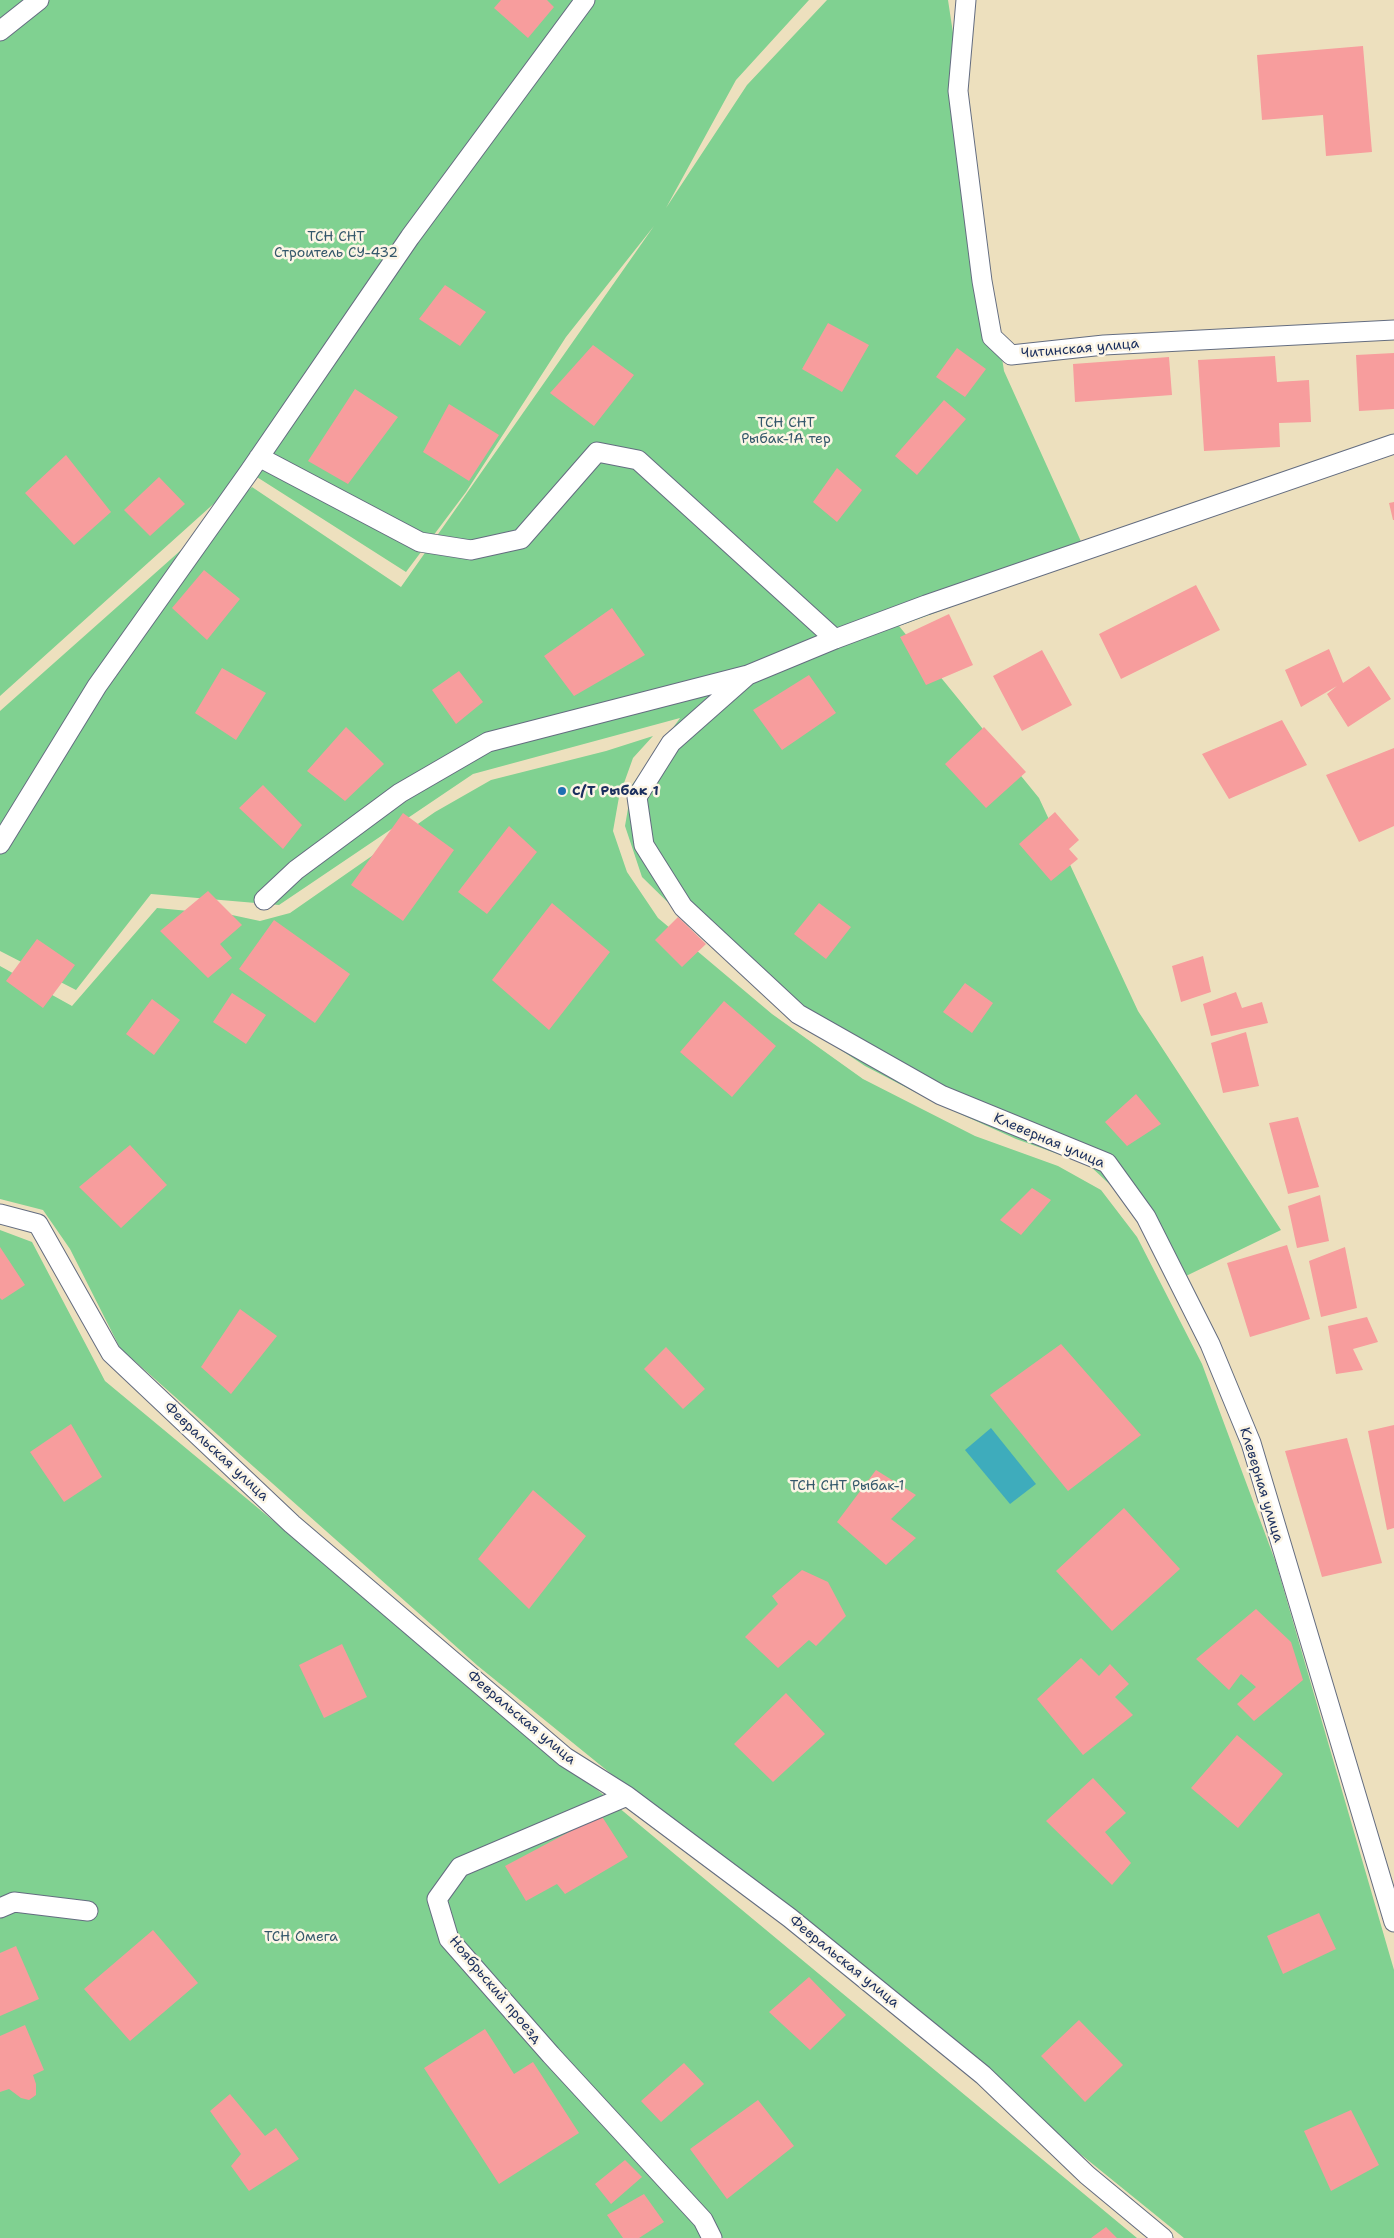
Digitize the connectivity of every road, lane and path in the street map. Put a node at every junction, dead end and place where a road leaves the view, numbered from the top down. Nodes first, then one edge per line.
1 (39, 0) edge
2 (585, 0) edge
3 (966, 0) edge
4 (0, 31) edge
5 (1394, 330) edge
6 (1394, 444) edge
7 (259, 457) junction
8 (835, 639) junction
9 (748, 675) junction
10 (0, 844) edge
11 (264, 900) dead end
12 (0, 1214) edge
13 (627, 1796) junction
14 (0, 1908) edge
15 (88, 1911) dead end
16 (1394, 1922) edge
17 (712, 2238) edge
18 (1163, 2238) edge

1 - 4 lane
2 - 7 lane
3 - 5 lane, Читинская улица
6 - 8 lane
7 - 8 lane
7 - 10 lane
8 - 9 lane
9 - 11 lane
9 - 16 lane, Клеверная улица
12 - 13 lane, Февральская улица
13 - 17 lane, Ноябрьский проезд
13 - 18 lane, Февральская улица
14 - 15 lane

